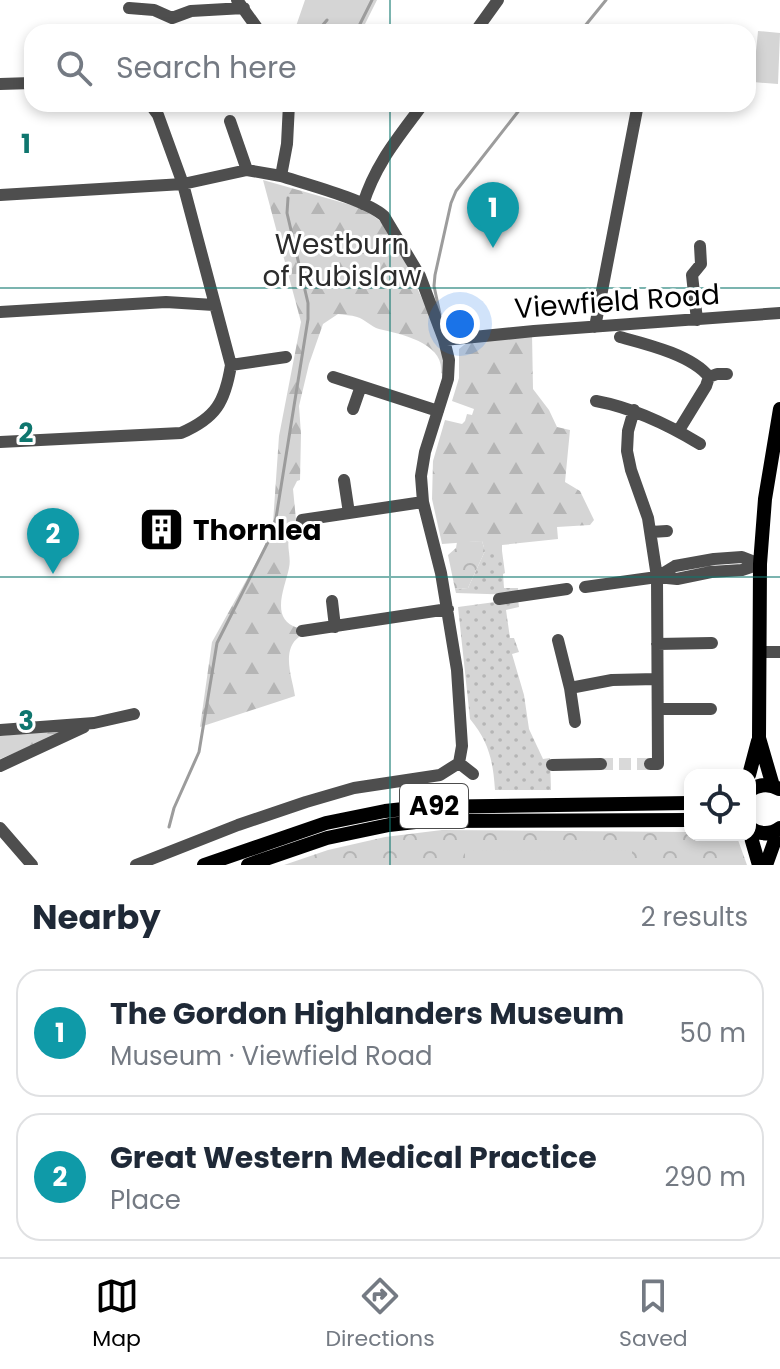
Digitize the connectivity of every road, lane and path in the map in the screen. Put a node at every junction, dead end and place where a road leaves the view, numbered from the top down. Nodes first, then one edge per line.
1 (498, 0) edge
2 (241, 4) edge
3 (129, 8) dead end
4 (255, 24) edge
5 (481, 24) edge
6 (24, 83) edge
7 (0, 84) edge
8 (156, 112) edge
9 (289, 112) edge
10 (417, 112) edge
11 (636, 112) edge
12 (230, 121) dead end
13 (247, 170) junction
14 (281, 176) junction
15 (183, 184) junction
16 (0, 195) edge
17 (363, 204) junction
18 (700, 246) dead end
19 (214, 305) junction
20 (0, 312) edge
21 (780, 313) edge
22 (697, 320) junction
23 (595, 327) junction
24 (620, 337) dead end
25 (444, 340) junction
26 (286, 357) dead end
27 (231, 365) junction
28 (727, 374) dead end
29 (333, 377) dead end
30 (709, 377) junction
31 (361, 386) junction
32 (596, 401) dead end
33 (353, 409) dead end
34 (780, 409) edge
35 (634, 410) junction
36 (438, 411) junction
37 (679, 430) junction
38 (778, 433) edge
39 (0, 442) edge
40 (700, 444) dead end
41 (344, 480) dead end
42 (423, 502) junction
43 (349, 513) junction
44 (302, 520) dead end
45 (667, 531) dead end
46 (651, 532) junction
47 (760, 564) junction
48 (657, 577) junction
49 (585, 587) dead end
50 (567, 589) dead end
51 (499, 599) dead end
52 (332, 601) dead end
53 (448, 609) junction
54 (335, 627) junction
55 (302, 631) dead end
56 (558, 640) dead end
57 (712, 643) dead end
58 (657, 644) junction
59 (760, 652) junction
60 (780, 652) edge
61 (657, 679) junction
62 (570, 688) junction
63 (658, 709) junction
64 (711, 709) dead end
65 (134, 714) dead end
66 (575, 722) dead end
67 (94, 723) junction
68 (0, 730) edge
69 (759, 738) junction
70 (459, 763) junction
71 (601, 764) tunnel mouth
72 (650, 764) dead end
73 (552, 765) dead end
74 (0, 766) edge
75 (751, 769) edge
76 (473, 774) dead end
77 (756, 786) edge
78 (776, 788) edge
79 (684, 803) edge
80 (684, 820) edge
81 (0, 828) edge
82 (779, 829) edge
83 (756, 832) edge
84 (753, 841) edge
85 (169, 852) junction
86 (32, 865) edge
87 (136, 865) edge
88 (175, 865) edge
89 (204, 865) edge
90 (248, 865) edge
91 (759, 865) edge
92 (766, 865) edge

1 - 5 street
2 - 3 street
2 - 4 street
6 - 7 street
8 - 15 street
9 - 14 street
10 - 17 street
11 - 23 street
12 - 13 street
13 - 14 street
13 - 15 street
14 - 17 street
15 - 16 street
15 - 19 street
17 - 25 street
18 - 22 street
19 - 20 street
19 - 27 street
21 - 22 street, Viewfield Road
22 - 23 street, Viewfield Road
23 - 25 street, Viewfield Road
24 - 30 street
25 - 36 street
26 - 27 street
27 - 39 street
28 - 30 street
29 - 31 street
30 - 37 street
31 - 33 street
31 - 36 street
32 - 35 street
34 - 38 main road
35 - 37 street
35 - 46 street
36 - 42 street
37 - 40 street
38 - 47 main road
41 - 43 street
42 - 43 street
42 - 53 street
43 - 44 street
45 - 46 street
46 - 48 street
47 - 48 street
47 - 59 main road
48 - 49 street
48 - 58 street
50 - 51 street
52 - 54 street
53 - 54 street
53 - 70 street
54 - 55 street
56 - 62 street
57 - 58 street
58 - 61 street
59 - 60 street
59 - 69 main road
61 - 62 street
61 - 63 street
62 - 66 street
63 - 64 street
63 - 72 street
65 - 67 street
67 - 68 street
67 - 74 street
69 - 75 main road
69 - 78 main road
70 - 76 street
70 - 85 street
71 - 73 street
77 - 78 main road
79 - 89 main road, A92
80 - 90 main road, A92
81 - 86 street
82 - 83 main road
82 - 92 main road
84 - 91 main road
85 - 87 street
85 - 88 street

